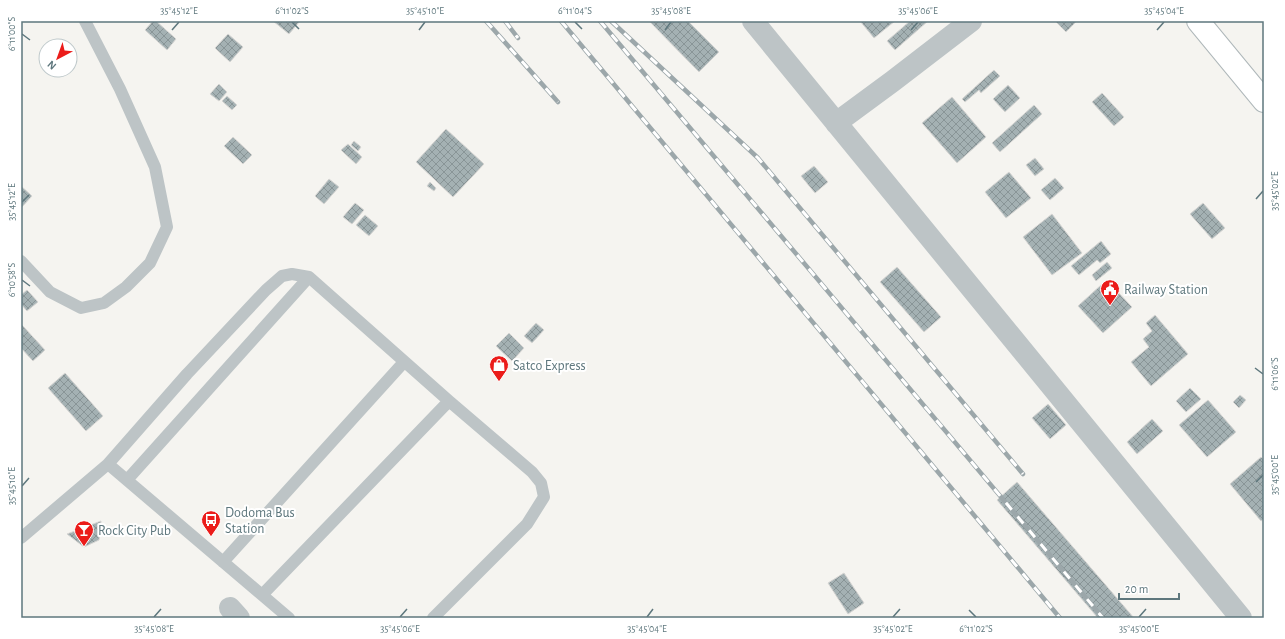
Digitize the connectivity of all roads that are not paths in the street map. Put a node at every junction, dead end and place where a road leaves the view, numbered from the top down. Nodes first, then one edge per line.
1 (85, 21) edge
2 (753, 21) edge
3 (971, 21) edge
4 (1198, 21) edge
5 (1264, 101) edge
6 (836, 123) junction
7 (21, 261) edge
8 (309, 277) junction
9 (404, 362) junction
10 (448, 401) junction
11 (108, 464) junction
12 (127, 480) junction
13 (21, 538) edge
14 (223, 562) junction
15 (262, 595) junction
16 (289, 618) edge
17 (433, 618) edge
18 (1241, 618) edge

1 - 7 lane
2 - 6 street
3 - 6 street
4 - 5 main road
6 - 18 street
8 - 9 lane
8 - 11 lane
8 - 12 lane
9 - 10 lane
9 - 14 lane
10 - 15 lane
10 - 17 lane
11 - 12 lane
11 - 13 lane
12 - 14 lane
14 - 15 lane
15 - 16 lane

